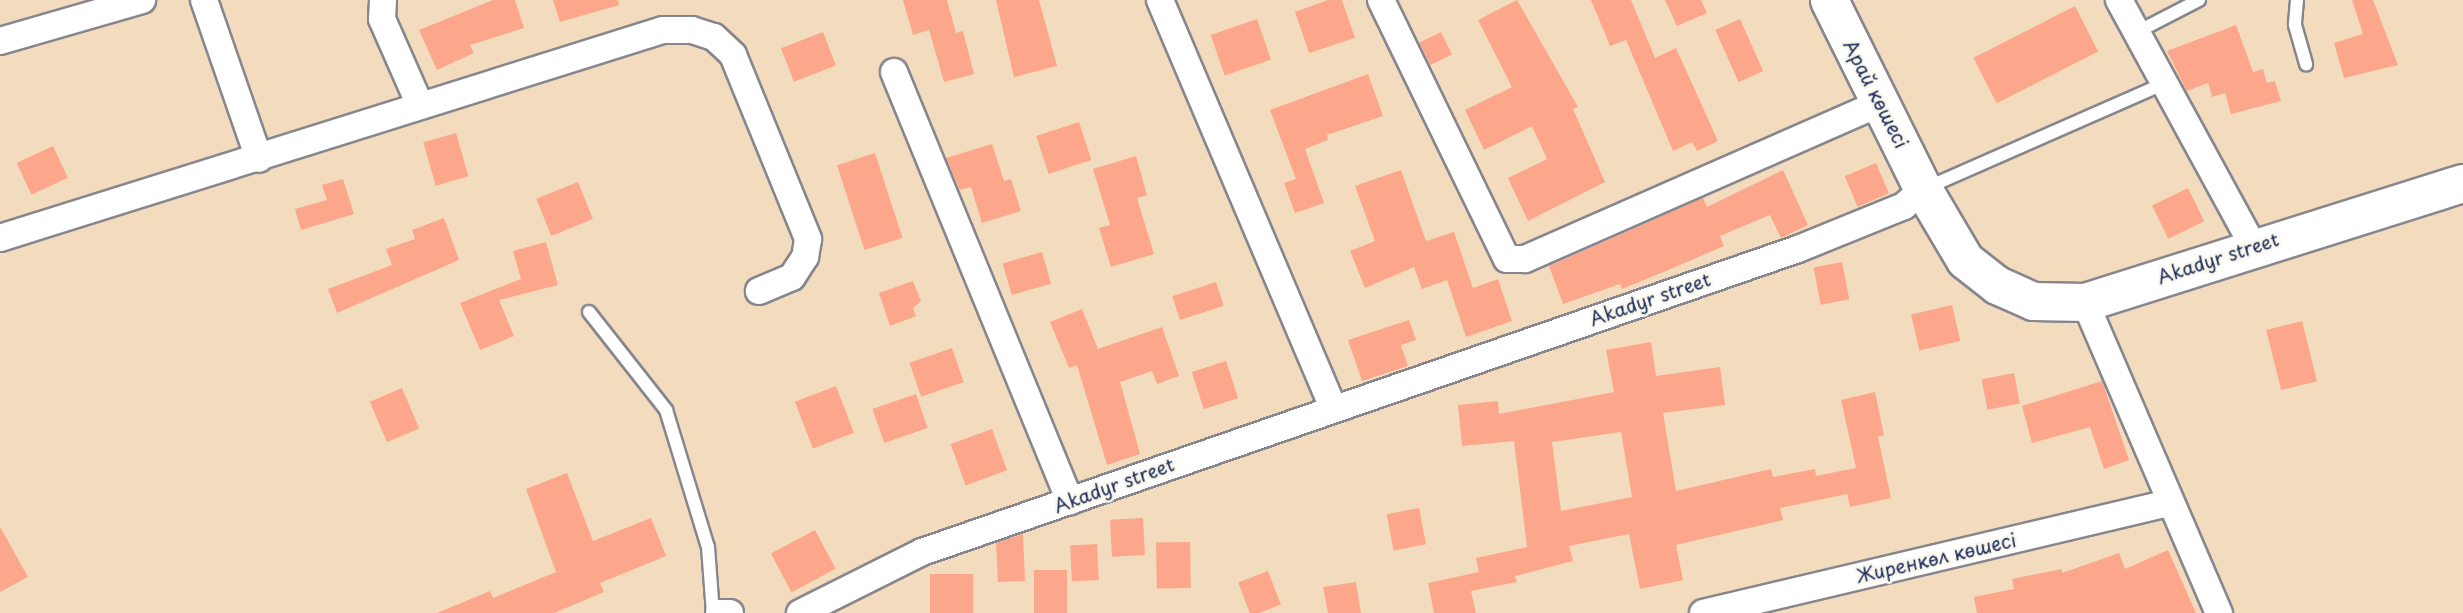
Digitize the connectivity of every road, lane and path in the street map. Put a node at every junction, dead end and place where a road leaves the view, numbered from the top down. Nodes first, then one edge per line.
1 (142, 0) edge
2 (204, 0) edge
3 (383, 0) edge
4 (1160, 0) edge
5 (1381, 0) edge
6 (1829, 0) edge
7 (2119, 0) edge
8 (2199, 0) edge
9 (2297, 0) edge
10 (2135, 34) junction
11 (0, 41) edge
12 (2306, 64) dead end
13 (894, 72) dead end
14 (2163, 84) junction
15 (419, 103) junction
16 (1881, 103) junction
17 (259, 159) junction
18 (2463, 183) edge
19 (1923, 189) junction
20 (0, 238) edge
21 (2253, 246) junction
22 (759, 292) dead end
23 (2085, 302) junction
24 (589, 312) dead end
25 (1333, 407) junction
26 (1070, 501) junction
27 (2168, 503) junction
28 (713, 613) edge
29 (719, 613) edge
30 (730, 613) edge
31 (800, 613) edge
32 (1703, 613) edge
33 (2219, 613) edge

1 - 11 street
2 - 17 street
3 - 15 street
4 - 25 street
5 - 16 street
6 - 16 street, Арай көшесі
7 - 10 street
8 - 10 lane
9 - 12 lane
10 - 14 street
13 - 26 street
14 - 19 lane
14 - 21 street
15 - 17 street
15 - 22 street
16 - 19 street, Арай көшесі
17 - 20 street
18 - 21 street, Akadyr street
19 - 23 street, Akadyr street
19 - 25 street, Akadyr street
21 - 23 street, Akadyr street
23 - 27 street
24 - 28 lane
25 - 26 street, Akadyr street
26 - 31 street, Akadyr street
27 - 32 street, Жиренкөл көшесі
27 - 33 street
29 - 30 street

